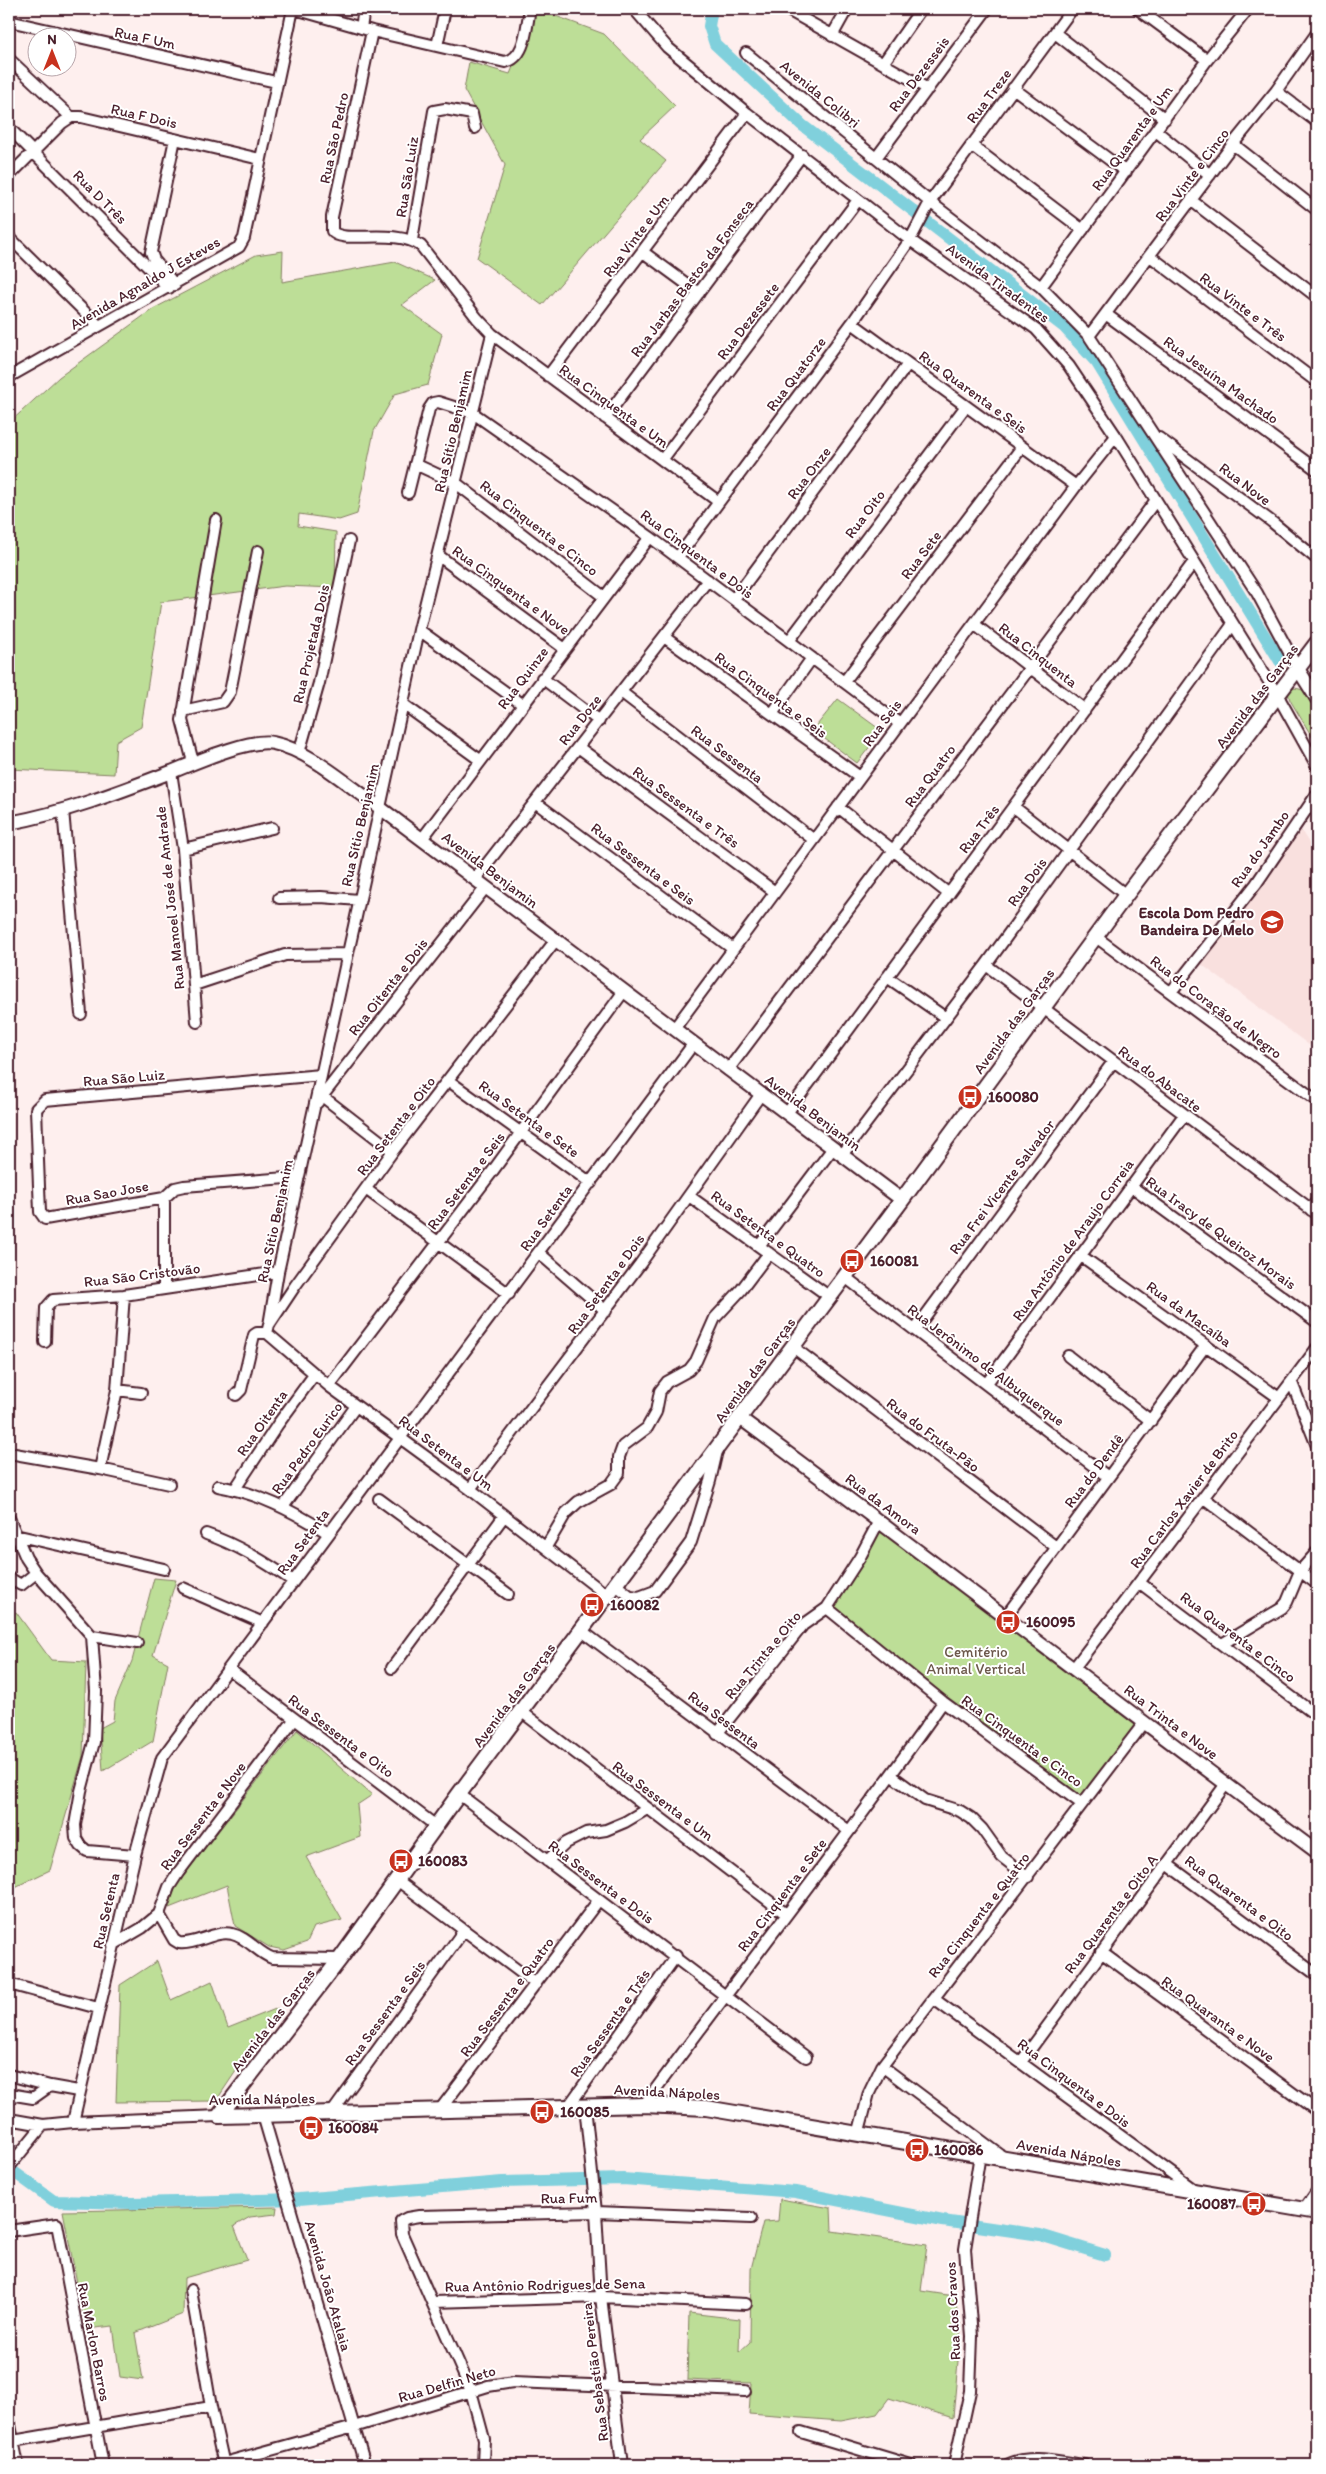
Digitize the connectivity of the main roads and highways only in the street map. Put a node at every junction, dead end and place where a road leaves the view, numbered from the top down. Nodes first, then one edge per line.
1 (1317, 643) edge
2 (219, 2116) joint
3 (1311, 2211) edge

1 - 2 main road, Avenida das Garças
2 - 3 main road, Avenida Nápoles

